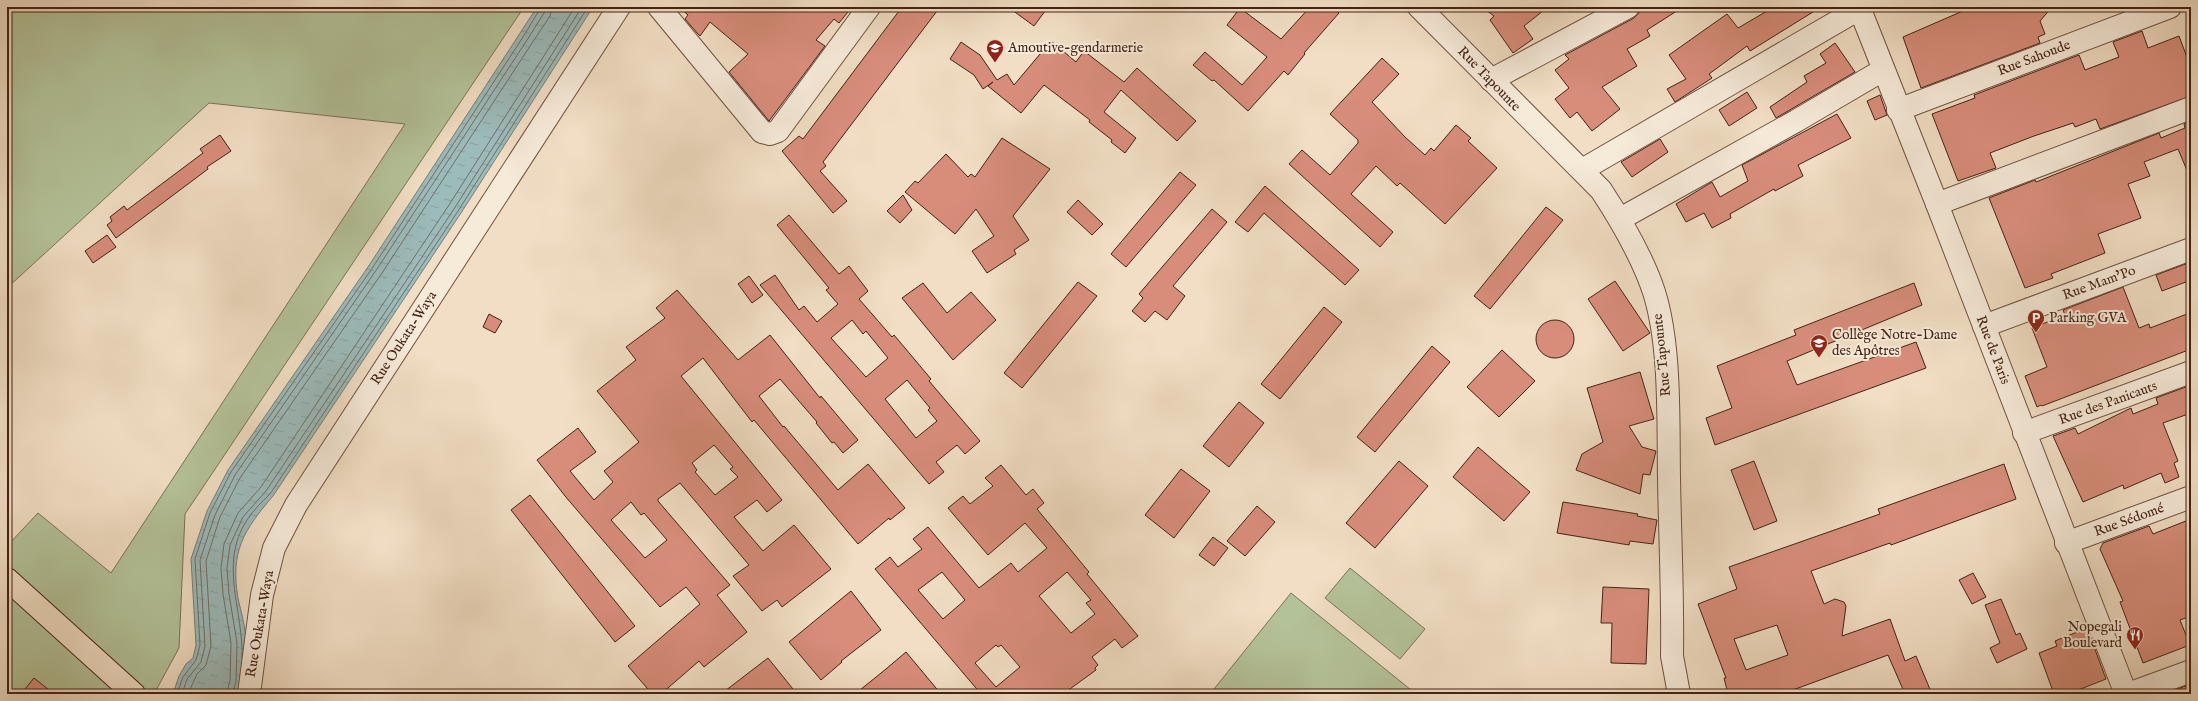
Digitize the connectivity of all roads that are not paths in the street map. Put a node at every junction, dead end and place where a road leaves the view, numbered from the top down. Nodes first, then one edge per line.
1 (619, 7) edge
2 (659, 7) edge
3 (869, 7) edge
4 (1628, 7) edge
5 (2170, 7) edge
6 (1421, 8) edge
7 (1859, 8) edge
8 (1883, 70) junction
9 (1491, 80) junction
10 (2191, 108) edge
11 (1898, 110) junction
12 (1582, 170) junction
13 (1937, 204) junction
14 (1620, 219) junction
15 (2191, 249) edge
16 (1984, 326) junction
17 (2191, 372) edge
18 (2024, 433) junction
19 (2191, 497) edge
20 (2066, 543) junction
21 (7, 580) edge
22 (2191, 671) edge
23 (134, 694) edge
24 (249, 694) edge
25 (1679, 694) edge
26 (2127, 694) edge

1 - 24 street, Rue Oukata-Waya
2 - 3 street
4 - 9 street
5 - 11 street, Rue Sahoude
6 - 9 street, Rue Tapounte
7 - 8 street, Rue de Paris
7 - 12 street
8 - 11 street, Rue de Paris
8 - 14 street
9 - 12 street, Rue Tapounte
10 - 13 street
11 - 13 street, Rue de Paris
12 - 14 street, Rue Tapounte
13 - 16 street, Rue de Paris
14 - 25 street, Rue Tapounte
15 - 16 street, Rue Mam'Po
16 - 18 street, Rue de Paris
17 - 18 street, Rue des Panicauts
18 - 20 street, Rue de Paris
19 - 20 street, Rue Sédomé
20 - 26 street, Rue de Paris
21 - 23 main road
22 - 26 street

